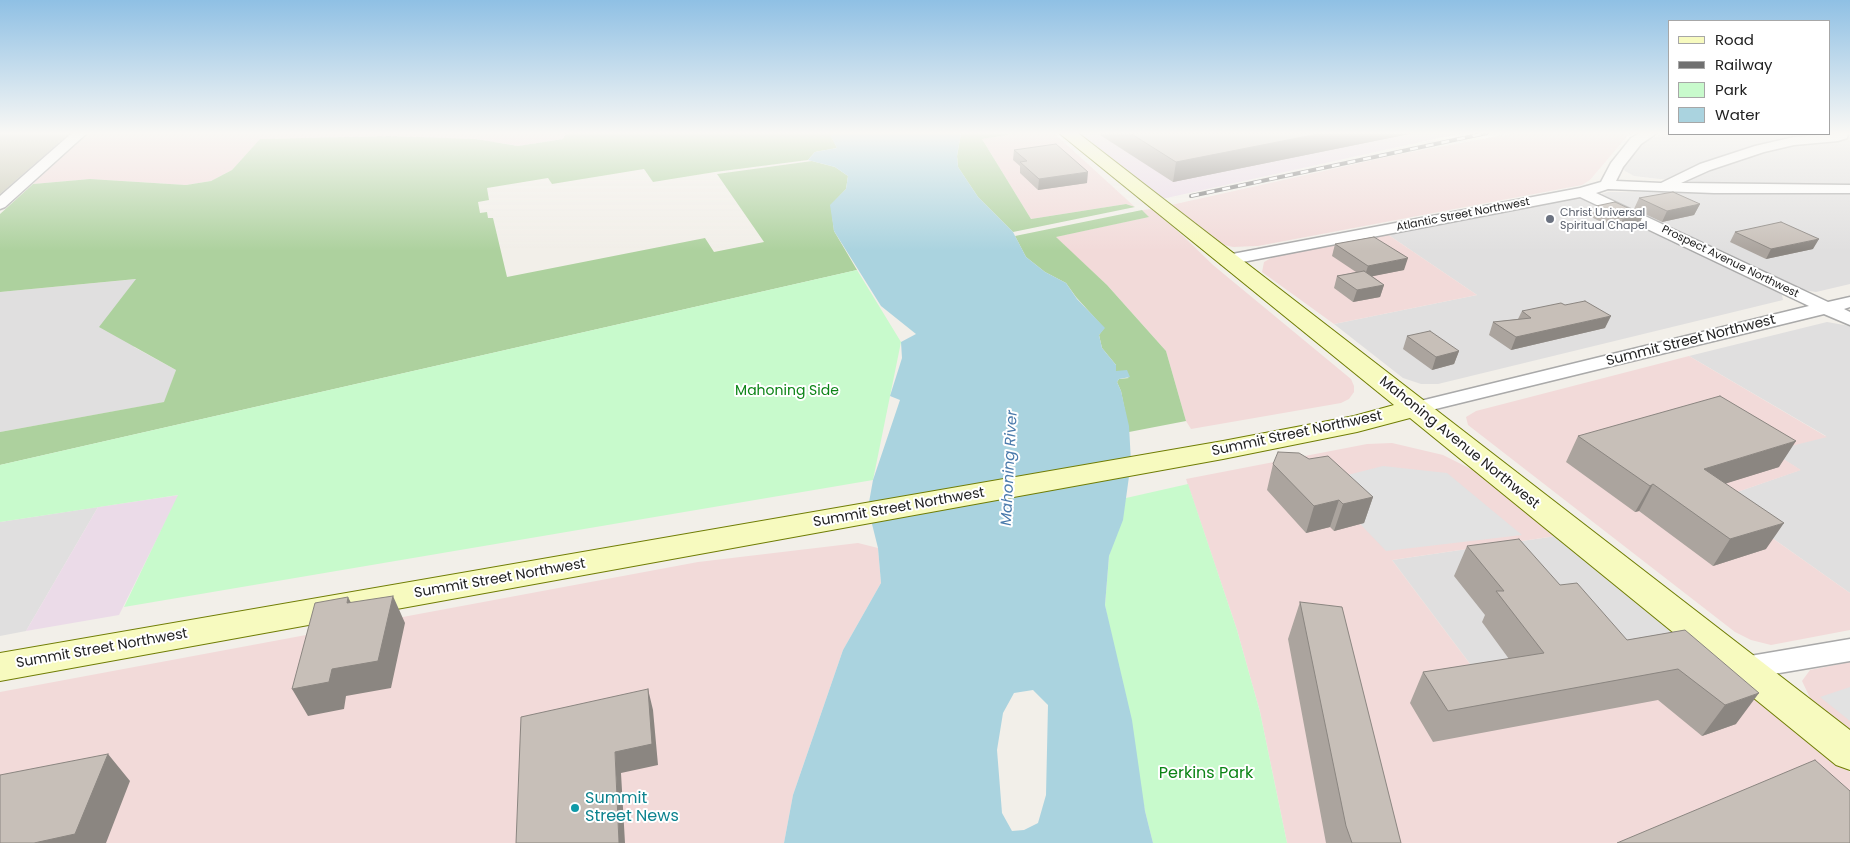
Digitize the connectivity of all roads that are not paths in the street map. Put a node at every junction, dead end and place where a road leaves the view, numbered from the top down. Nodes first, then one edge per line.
1 (36, 172) edge
2 (1117, 172) edge
3 (1613, 172) edge
4 (1697, 172) edge
5 (1607, 185) junction
6 (1662, 186) junction
7 (1850, 190) edge
8 (1582, 192) junction
9 (0, 204) edge
10 (1227, 260) junction
11 (1850, 302) edge
12 (1826, 308) junction
13 (1850, 320) edge
14 (1416, 408) junction
15 (1850, 650) edge
16 (0, 667) edge
17 (1744, 668) junction
18 (1850, 753) edge

1 - 9 street
2 - 10 main road, Mahoning Avenue Northwest
3 - 5 street
4 - 6 street
5 - 6 street, Atlantic Street Northwest
5 - 8 street, Atlantic Street Northwest
6 - 7 street, Atlantic Street Northwest
8 - 10 street, Atlantic Street Northwest
8 - 12 street, Prospect Avenue Northwest
10 - 14 main road, Mahoning Avenue Northwest
11 - 12 street, Summit Street Northwest
12 - 13 street, Prospect Avenue Northwest
12 - 14 street, Summit Street Northwest
14 - 16 main road, Summit Street Northwest
14 - 17 main road, Mahoning Avenue Northwest
15 - 17 street
17 - 18 main road, Mahoning Avenue Northwest

